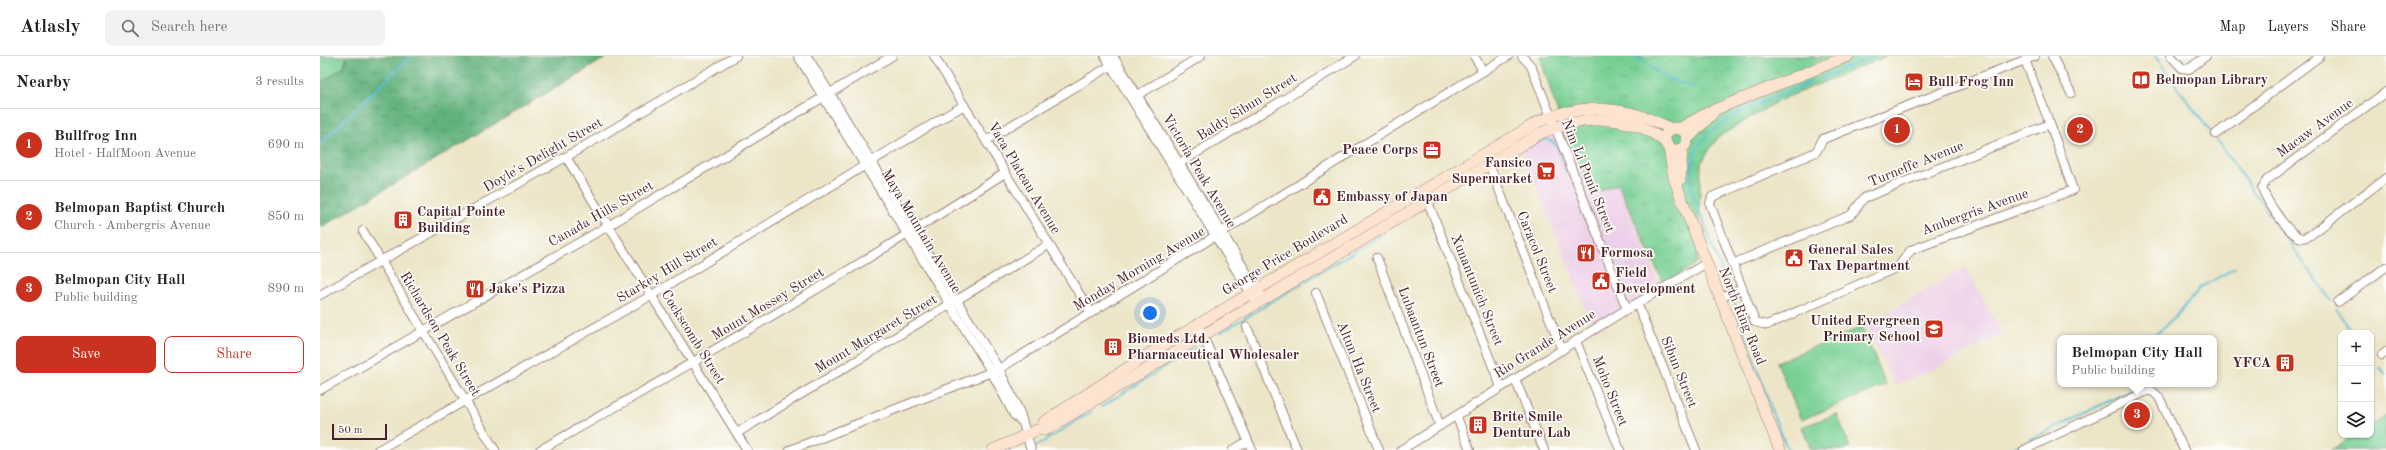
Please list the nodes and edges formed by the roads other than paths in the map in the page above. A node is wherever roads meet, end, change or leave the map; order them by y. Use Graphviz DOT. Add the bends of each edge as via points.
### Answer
graph roads {
  1 [pos="736,56"];
  2 [pos="798,56"];
  3 [pos="807,56"];
  4 [pos="892,56"];
  5 [pos="934,56"];
  6 [pos="1105,56"];
  7 [pos="1201,56"];
  8 [pos="1355,56"];
  9 [pos="1474,56"];
  10 [pos="1508,56"];
  11 [pos="1522,56"];
  12 [pos="1848,56"];
  13 [pos="2035,56"];
  14 [pos="2052,56"];
  15 [pos="2171,56"];
  16 [pos="2206,56"];
  17 [pos="2320,56"];
  18 [pos="1826,60"];
  19 [pos="2025,60"];
  20 [pos="1113,61"];
  21 [pos="1483,71"];
  22 [pos="2386,92"];
  23 [pos="2071,93"];
  24 [pos="827,96"];
  25 [pos="1135,97"];
  26 [pos="964,105"];
  27 [pos="1718,108"];
  28 [pos="1550,116"];
  29 [pos="1612,116"];
  30 [pos="2050,124"];
  31 [pos="1555,127"];
  32 [pos="1675,129"];
  33 [pos="2216,134"];
  34 [pos="987,140"];
  35 [pos="1684,144"];
  36 [pos="1667,145"];
  37 [pos="566,157"];
  38 [pos="1488,164"];
  39 [pos="869,165"];
  40 [pos="1176,166"];
  41 [pos="1005,174"];
  42 [pos="2386,178"];
  43 [pos="1680,192"];
  44 [pos="1428,202"];
  45 [pos="1375,218"];
  46 [pos="608,226"];
  47 [pos="1381,228"];
  48 [pos="363,231"];
  49 [pos="912,233"];
  50 [pos="1219,235"];
  51 [pos="1048,245"];
  52 [pos="1377,258"];
  53 [pos="382,263"];
  54 [pos="1705,264"];
  55 [pos="1732,264"];
  56 [pos="2386,267"];
  57 [pos="1742,289"];
  58 [pos="1254,292"];
  59 [pos="1316,293"];
  60 [pos="320,295"];
  61 [pos="652,295"];
  62 [pos="1719,298"];
  63 [pos="1260,302"];
  64 [pos="2338,302"];
  65 [pos="954,303"];
  66 [pos="1637,303"];
  67 [pos="1627,309"];
  68 [pos="1091,313"];
  69 [pos="1197,326"];
  70 [pos="1247,327"];
  71 [pos="422,332"];
  72 [pos="1203,336"];
  73 [pos="1576,341"];
  74 [pos="1562,350"];
  75 [pos="694,363"];
  76 [pos="996,371"];
  77 [pos="1515,379"];
  78 [pos="1501,387"];
  79 [pos="320,390"];
  80 [pos="465,401"];
  81 [pos="1457,416"];
  82 [pos="1440,426"];
  83 [pos="1037,430"];
  84 [pos="737,433"];
  85 [pos="1025,436"];
  86 [pos="1248,441"];
  87 [pos="378,450"];
  88 [pos="495,450"];
  89 [pos="540,450"];
  90 [pos="747,450"];
  91 [pos="790,450"];
  92 [pos="993,450"];
  93 [pos="1031,450"];
  94 [pos="1233,450"];
  95 [pos="1252,450"];
  96 [pos="1297,450"];
  97 [pos="1379,450"];
  98 [pos="1401,450"];
  99 [pos="1470,450"];
  100 [pos="1544,450"];
  101 [pos="1620,450"];
  102 [pos="1696,450"];
  103 [pos="1780,450"];
  104 [pos="2024,450"];
  105 [pos="2184,450"];
  1 -- 37 [label="street, Doyle's Delight Street"];
  2 -- 24 [label="street, Maya Mountain Avenue"];
  3 -- 24 [label="street, Maya Mountain Avenue"];
  4 -- 24 [label="street, Canada Hills Street"];
  5 -- 26 [label="street, Vaca Plateau Avenue"];
  6 -- 20 [label="street, Victoria Peak Avenue"];
  7 -- 25 [label="street"];
  8 -- 40 [label="street, Baldy Sibun Street"];
  9 -- 21 [label="street"];
  10 -- 21 [label="street"];
  11 -- 28 [label="street, Nim Li Punit Street" via="1531,66"];
  12 -- 18 [label="main road"];
  13 -- 19 [label="street"];
  14 -- 23 [label="street"];
  15 -- 16 [label="street" via="2182,68 2189,68"];
  17 -- 33 [label="street"];
  18 -- 27 [label="main road"];
  19 -- 30 [label="street, Ambergris Avenue"];
  19 -- 55 [label="street" via="1823,139 1816,152 1712,197 1710,204"];
  20 -- 25 [label="street, Victoria Peak Avenue"];
  20 -- 34 [label="street"];
  21 -- 50 [label="street, Monday Morning Avenue"];
  22 -- 42 [label="street, Macaw Avenue" via="2267,180 2262,188 2280,217 2296,236 2302,238 2309,236"];
  24 -- 39 [label="street, Maya Mountain Avenue"];
  24 -- 46 [label="street, Canada Hills Street"];
  25 -- 40 [label="street, Victoria Peak Avenue"];
  26 -- 34 [label="street, Vaca Plateau Avenue"];
  26 -- 39 [label="street, Starkey Hill Street"];
  27 -- 32 [label="main road"];
  27 -- 35 [label="main road"];
  28 -- 29 [label="main road, George Price Boulevard" via="1580,108"];
  28 -- 31 [label="street, Nim Li Punit Street"];
  28 -- 45 [label="main road, George Price Boulevard"];
  29 -- 31 [label="main road, George Price Boulevard" via="1579,120"];
  29 -- 32 [label="main road, George Price Boulevard" via="1645,118"];
  29 -- 36 [label="main road, George Price Boulevard"];
  30 -- 55 [label="street, Turneffe Avenue" via="1864,198 1851,215"];
  30 -- 57 [label="street, Ambergris Avenue" via="2073,190 1911,250 1898,267 1768,325 1755,322"];
  31 -- 38 [label="main road, George Price Boulevard"];
  31 -- 67 [label="street, Nim Li Punit Street"];
  32 -- 35 [label="main road" via="1684,133"];
  32 -- 36 [label="main road" via="1666,134"];
  34 -- 41 [label="street, Vaca Plateau Avenue"];
  35 -- 36 [label="main road" via="1675,151"];
  35 -- 43 [label="main road, North Ring Road"];
  36 -- 43 [label="main road, North Ring Road" via="1674,178"];
  37 -- 46 [label="street, Cockscomb Street"];
  37 -- 53 [label="street, Doyle's Delight Street"];
  38 -- 47 [label="main road, George Price Boulevard"];
  38 -- 74 [label="street, Caracol Street"];
  39 -- 49 [label="street, Maya Mountain Avenue"];
  39 -- 61 [label="street, Starkey Hill Street"];
  40 -- 50 [label="street, Victoria Peak Avenue"];
  41 -- 49 [label="street, Mount Mossey Street"];
  41 -- 51 [label="street, Vaca Plateau Avenue"];
  43 -- 54 [label="main road, North Ring Road"];
  44 -- 78 [label="street, Xunantunich Street"];
  45 -- 47 [label="main road"];
  45 -- 58 [label="main road, George Price Boulevard"];
  46 -- 61 [label="street, Cockscomb Street"];
  46 -- 71 [label="street, Canada Hills Street"];
  47 -- 63 [label="main road, George Price Boulevard"];
  48 -- 53 [label="street, Richardson Peak Street"];
  49 -- 65 [label="street, Maya Mountain Avenue"];
  49 -- 75 [label="street, Mount Mossey Street"];
  50 -- 58 [label="street, Victoria Peak Avenue"];
  50 -- 68 [label="street, Monday Morning Avenue"];
  51 -- 65 [label="street, Mount Margaret Street"];
  51 -- 68 [label="street, Vaca Plateau Avenue"];
  52 -- 82 [label="street, Lubaantun Street"];
  53 -- 60 [label="street, Doyle's Delight Street"];
  53 -- 71 [label="street, Richardson Peak Street"];
  54 -- 62 [label="main road, North Ring Road"];
  54 -- 66 [label="street, Rio Grande Avenue"];
  55 -- 57 [label="street"];
  56 -- 64 [label="street"];
  57 -- 62 [label="street"];
  58 -- 63 [label="street, Victoria Peak Avenue"];
  58 -- 69 [label="main road, George Price Boulevard"];
  59 -- 97 [label="street, Altun Ha Street"];
  61 -- 75 [label="street, Cockscomb Street"];
  61 -- 80 [label="street, Starkey Hill Street"];
  62 -- 103 [label="main road, North Ring Road"];
  63 -- 72 [label="main road, George Price Boulevard"];
  65 -- 76 [label="street, Maya Mountain Avenue"];
  65 -- 84 [label="street, Mount Margaret Street"];
  66 -- 67 [label="street, Rio Grande Avenue"];
  66 -- 102 [label="street, Sibun Street"];
  67 -- 73 [label="street, Rio Grande Avenue"];
  68 -- 76 [label="street, Monday Morning Avenue"];
  69 -- 72 [label="street"];
  69 -- 83 [label="main road, George Price Boulevard" via="1042,423"];
  70 -- 96 [label="street"];
  71 -- 79 [label="street, Canada Hills Street"];
  71 -- 80 [label="street, Richardson Peak Street"];
  72 -- 83 [label="main road, George Price Boulevard" via="1045,430"];
  72 -- 86 [label="street"];
  73 -- 74 [label="street, Rio Grande Avenue"];
  73 -- 101 [label="street, Moho Street"];
  74 -- 77 [label="street, Rio Grande Avenue"];
  75 -- 84 [label="street, Cockscomb Street"];
  75 -- 89 [label="street, Mount Mossey Street"];
  76 -- 85 [label="street, Maya Mountain Avenue" via="1020,413"];
  76 -- 91 [label="street, Monday Morning Avenue"];
  77 -- 78 [label="street, Rio Grande Avenue"];
  77 -- 100 [label="street"];
  78 -- 81 [label="street, Rio Grande Avenue"];
  80 -- 87 [label="street, Starkey Hill Street"];
  80 -- 88 [label="street, Richardson Peak Street"];
  81 -- 82 [label="street, Rio Grande Avenue"];
  81 -- 99 [label="street"];
  82 -- 98 [label="street, Rio Grande Avenue"];
  83 -- 85 [label="main road, George Price Boulevard"];
  84 -- 90 [label="street, Cockscomb Street"];
  85 -- 92 [label="main road, George Price Boulevard"];
  85 -- 93 [label="street, Maya Mountain Avenue"];
  86 -- 94 [label="street"];
  86 -- 95 [label="street"];
  104 -- 105 [label="street" via="2141,392 2152,391 2159,397"];
}
